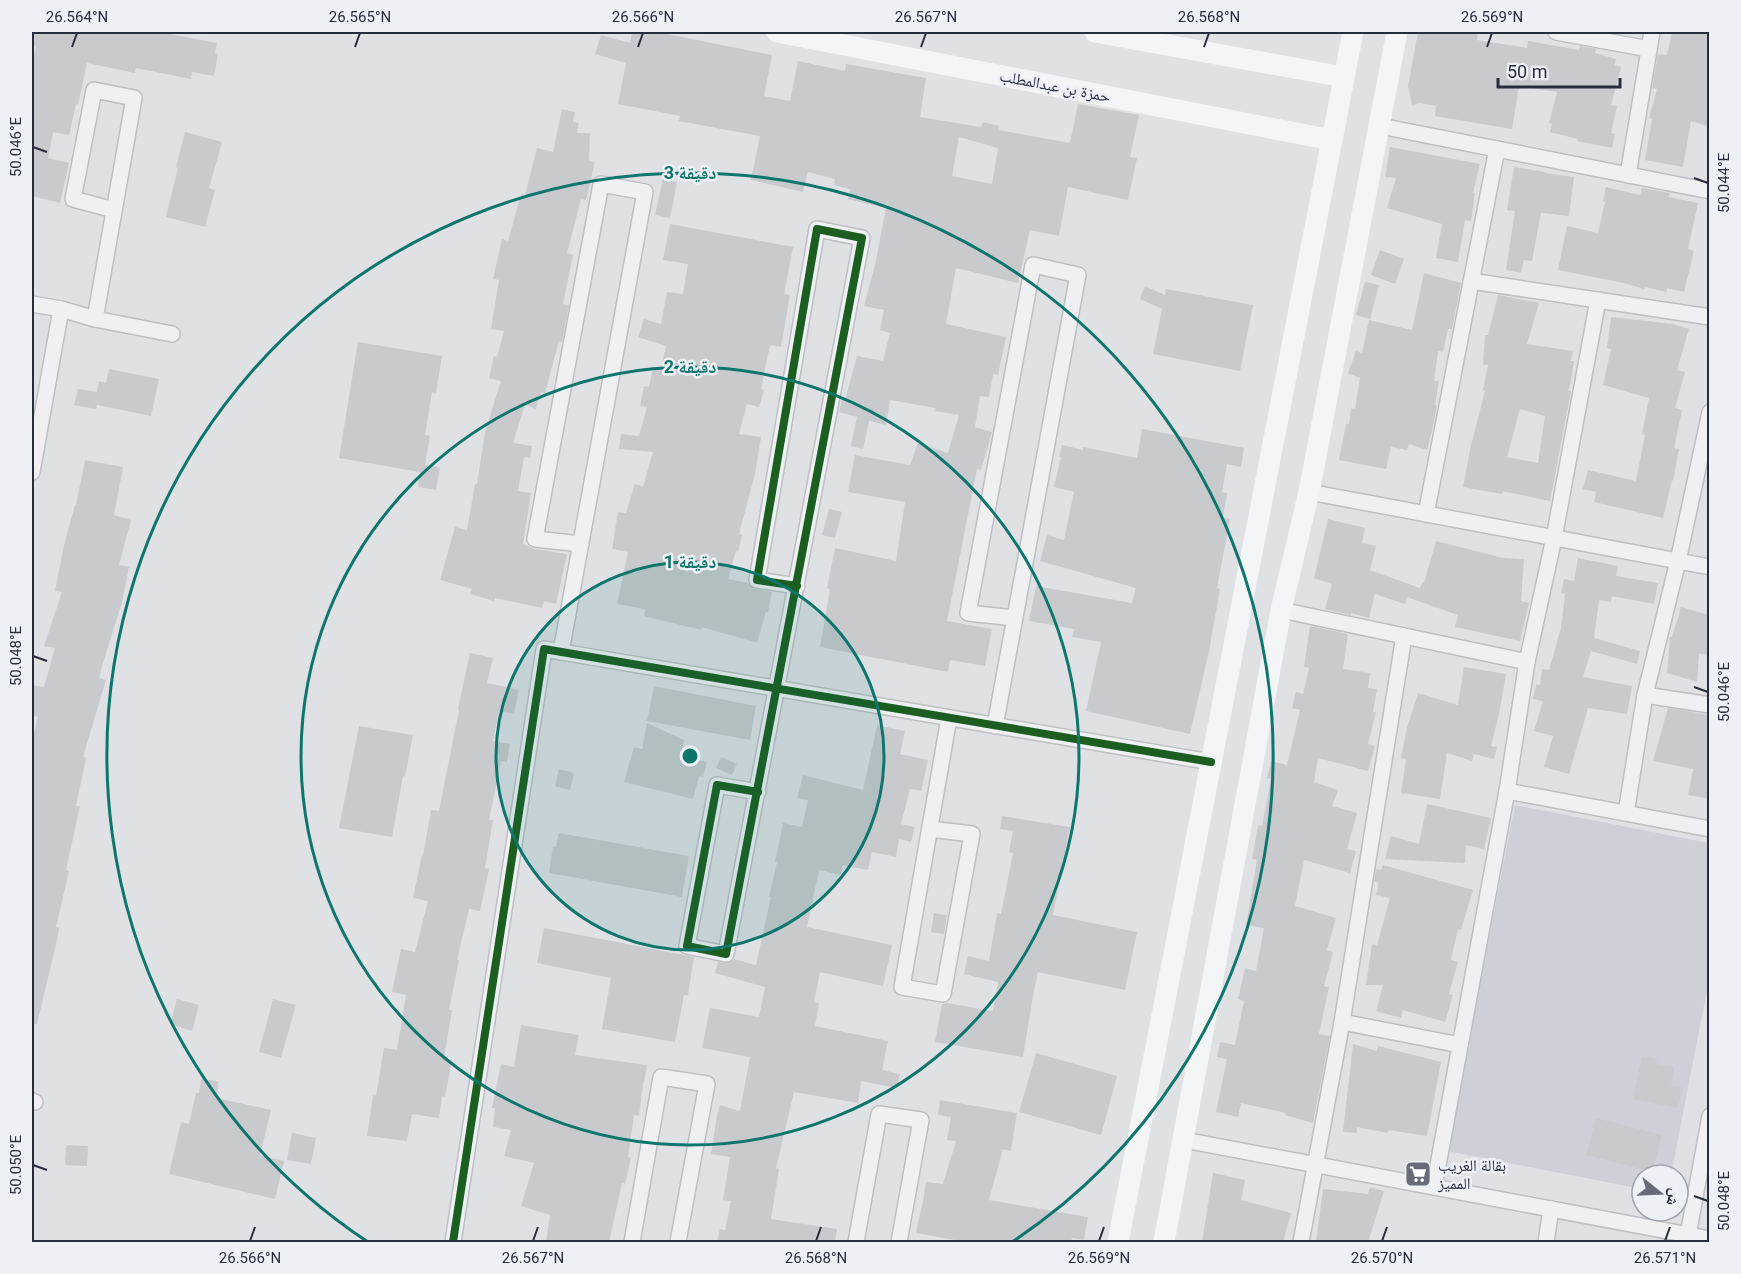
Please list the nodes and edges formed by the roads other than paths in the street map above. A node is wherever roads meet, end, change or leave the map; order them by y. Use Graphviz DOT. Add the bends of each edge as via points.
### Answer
graph roads {
  1 [pos="777,32"];
  2 [pos="1095,32"];
  3 [pos="1353,32"];
  4 [pos="1397,32"];
  5 [pos="1556,32"];
  6 [pos="1652,32"];
  7 [pos="1649,49"];
  8 [pos="1344,77"];
  9 [pos="1380,126"];
  10 [pos="1332,140"];
  11 [pos="1497,148"];
  12 [pos="1628,175"];
  13 [pos="1710,191"];
  14 [pos="114,210"];
  15 [pos="1471,281"];
  16 [pos="1598,300"];
  17 [pos="32,304"];
  18 [pos="61,309"];
  19 [pos="1710,317"];
  20 [pos="95,319"];
  21 [pos="172,334"];
  22 [pos="1710,412"];
  23 [pos="32,472"];
  24 [pos="1309,492"];
  25 [pos="1426,514"];
  26 [pos="1554,538"];
  27 [pos="580,544"];
  28 [pos="1678,561"];
  29 [pos="1710,567"];
  30 [pos="797,586"];
  31 [pos="1281,610"];
  32 [pos="1015,618"];
  33 [pos="1404,636"];
  34 [pos="561,652"];
  35 [pos="1527,662"];
  36 [pos="778,688"];
  37 [pos="1645,695"];
  38 [pos="1710,705"];
  39 [pos="949,718"];
  40 [pos="995,726"];
  41 [pos="1211,762"];
  42 [pos="1507,791"];
  43 [pos="758,792"];
  44 [pos="1626,813"];
  45 [pos="930,829"];
  46 [pos="1710,829"];
  47 [pos="1342,1022"];
  48 [pos="1460,1045"];
  49 [pos="1710,1116"];
  50 [pos="1184,1140"];
  51 [pos="1316,1164"];
  52 [pos="1434,1187"];
  53 [pos="1551,1209"];
  54 [pos="1688,1235"];
  55 [pos="1710,1239"];
  56 [pos="453,1242"];
  57 [pos="632,1242"];
  58 [pos="678,1242"];
  59 [pos="856,1242"];
  60 [pos="899,1242"];
  61 [pos="1118,1242"];
  62 [pos="1164,1242"];
  63 [pos="1301,1242"];
  64 [pos="1546,1242"];
  1 -- 10 [label="street, حمزة بن عبدالمطلب"];
  2 -- 8 [label="street"];
  3 -- 8 [label="street"];
  4 -- 9 [label="street"];
  5 -- 7 [label="street"];
  6 -- 7 [label="street"];
  7 -- 12 [label="street"];
  8 -- 10 [label="street"];
  9 -- 11 [label="street"];
  9 -- 24 [label="street"];
  10 -- 41 [label="street"];
  11 -- 12 [label="street"];
  11 -- 15 [label="street"];
  12 -- 13 [label="street"];
  14 -- 14 [label="street" via="134,98 94,90 73,199"];
  14 -- 20 [label="street"];
  15 -- 16 [label="street"];
  15 -- 25 [label="street"];
  16 -- 19 [label="street"];
  16 -- 26 [label="street"];
  17 -- 18 [label="street"];
  18 -- 20 [label="street"];
  18 -- 23 [label="street"];
  20 -- 21 [label="street"];
  22 -- 28 [label="street"];
  24 -- 25 [label="street"];
  24 -- 31 [label="street"];
  25 -- 26 [label="street"];
  26 -- 28 [label="street"];
  26 -- 35 [label="street"];
  27 -- 27 [label="street" via="645,192 602,184 535,539"];
  27 -- 34 [label="street"];
  28 -- 29 [label="street"];
  28 -- 37 [label="street"];
  30 -- 30 [label="street" via="862,238 817,229 756,580"];
  30 -- 36 [label="street"];
  31 -- 33 [label="street"];
  31 -- 50 [label="street"];
  32 -- 32 [label="street" via="1078,275 1033,265 968,613"];
  32 -- 40 [label="street"];
  33 -- 35 [label="street"];
  33 -- 47 [label="street"];
  34 -- 36 [label="street"];
  34 -- 56 [label="street" via="544,649"];
  35 -- 42 [label="street"];
  36 -- 39 [label="street"];
  36 -- 43 [label="street"];
  37 -- 38 [label="street"];
  37 -- 44 [label="street"];
  39 -- 40 [label="street"];
  39 -- 45 [label="street"];
  40 -- 41 [label="street"];
  41 -- 61 [label="street"];
  42 -- 44 [label="street"];
  42 -- 48 [label="street"];
  43 -- 43 [label="street" via="717,785 687,946 726,954"];
  44 -- 46 [label="street"];
  45 -- 45 [label="street" via="902,987 943,994 972,834"];
  47 -- 48 [label="street"];
  47 -- 51 [label="street"];
  48 -- 52 [label="street"];
  49 -- 54 [label="street"];
  50 -- 51 [label="street"];
  50 -- 62 [label="street"];
  51 -- 52 [label="street"];
  51 -- 63 [label="street"];
  52 -- 53 [label="street"];
  53 -- 54 [label="street"];
  53 -- 64 [label="street"];
  54 -- 55 [label="street"];
  57 -- 58 [label="street" via="662,1077 707,1084"];
  59 -- 60 [label="street" via="879,1114 921,1120"];
}
